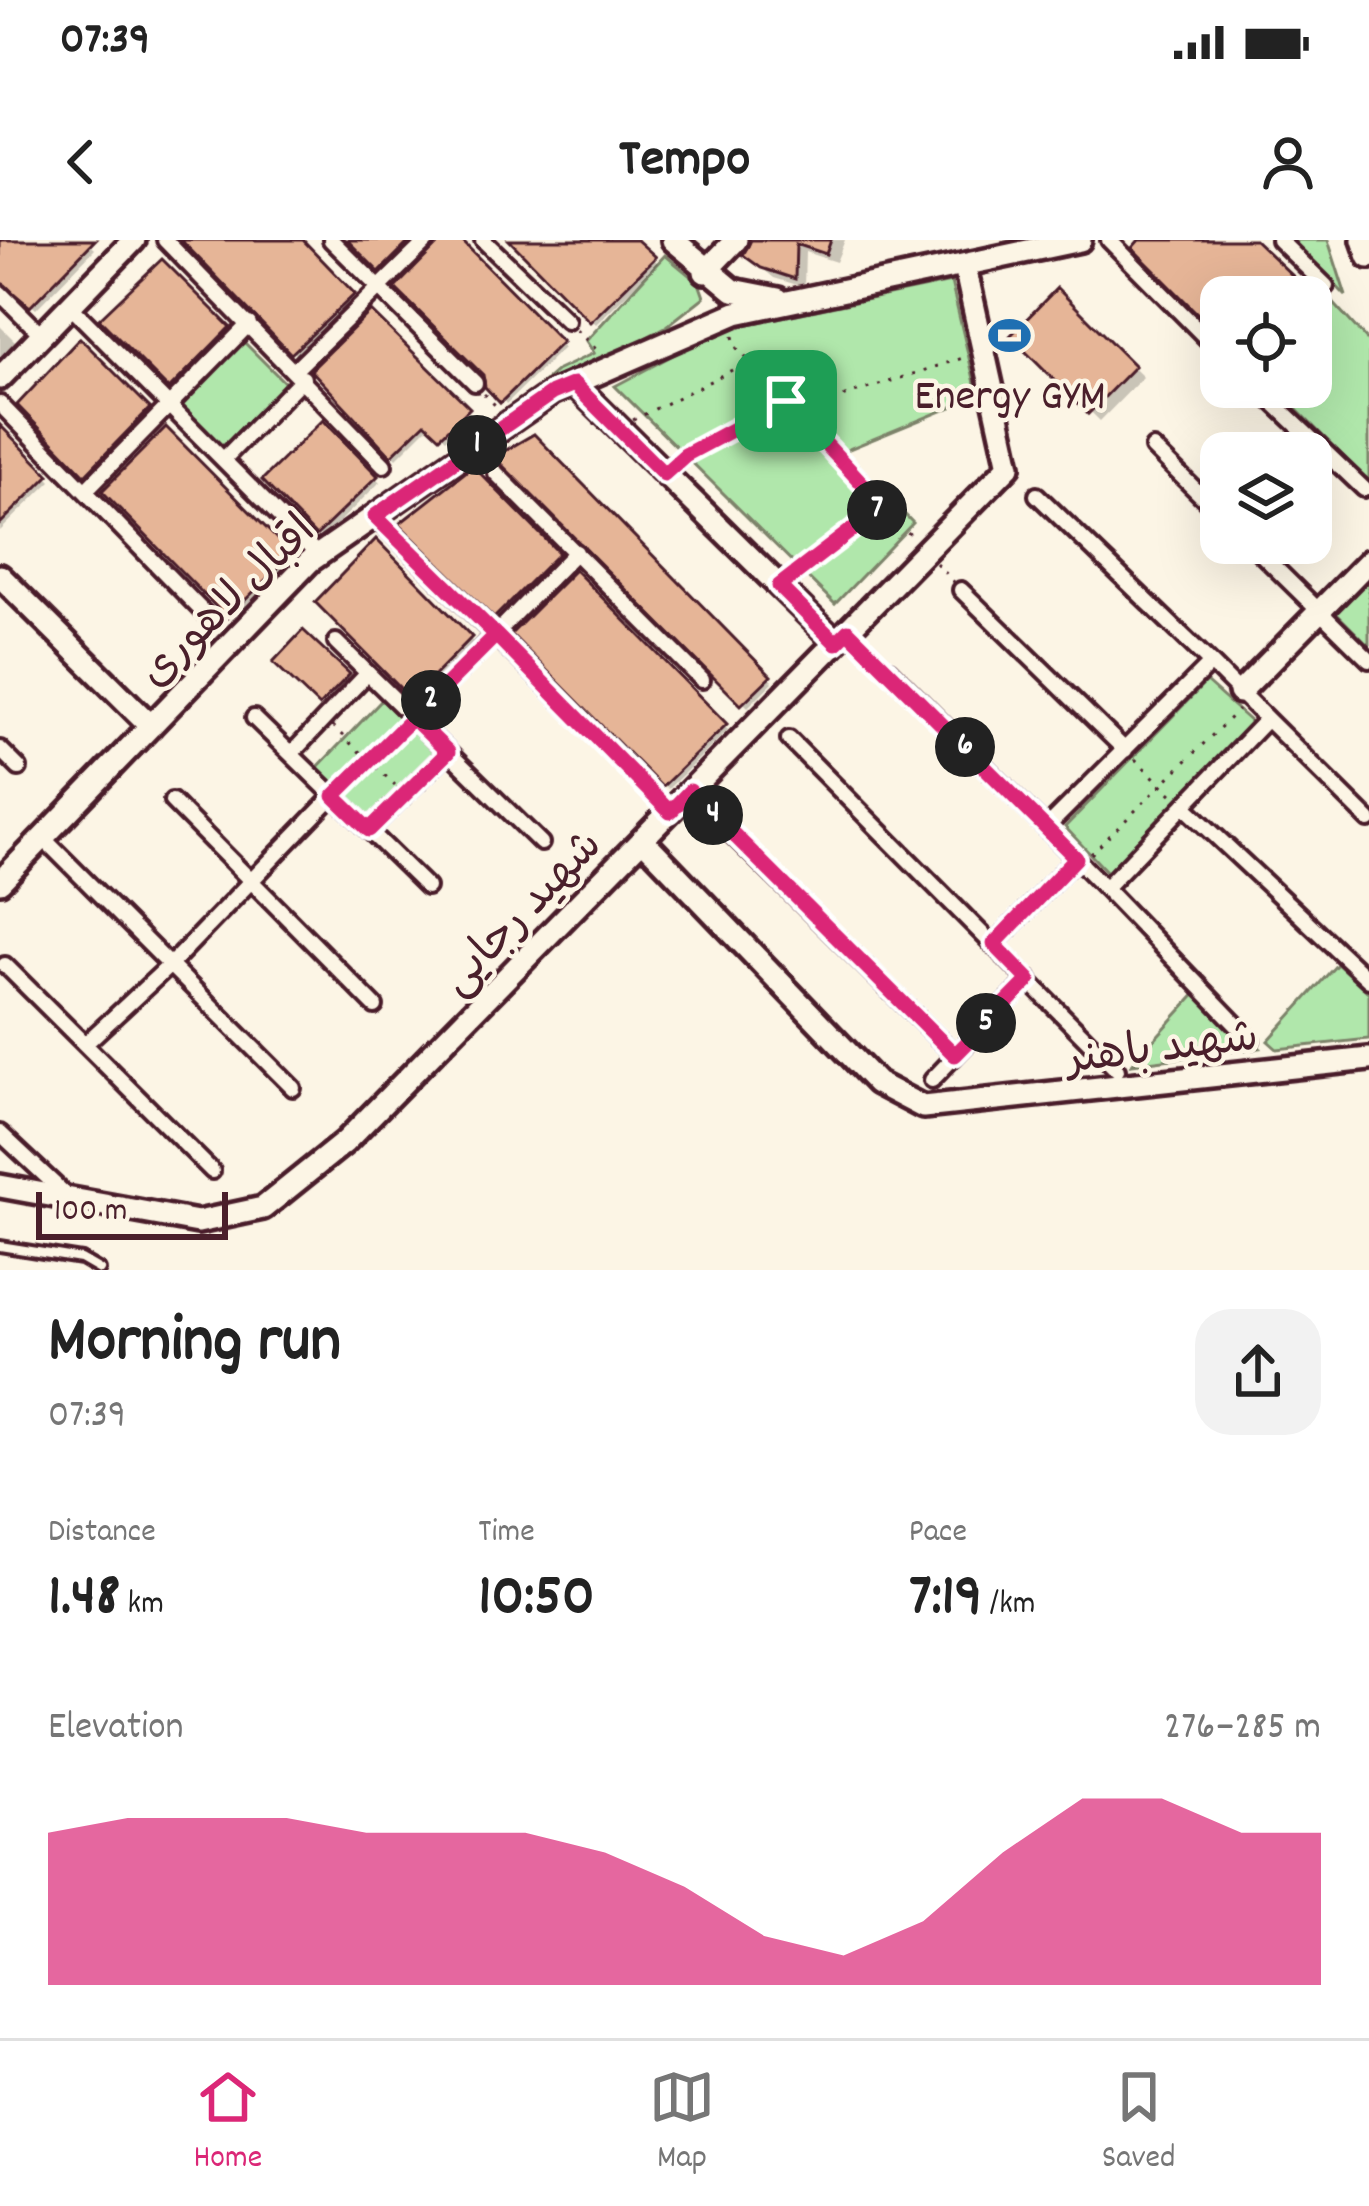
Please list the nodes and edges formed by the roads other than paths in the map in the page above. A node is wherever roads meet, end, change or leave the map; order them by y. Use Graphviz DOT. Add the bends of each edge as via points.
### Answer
graph roads {
  1 [pos="166,240"];
  2 [pos="331,240"];
  3 [pos="428,240"];
  4 [pos="484,240"];
  5 [pos="673,240"];
  6 [pos="736,240"];
  7 [pos="1080,240"];
  8 [pos="1109,240"];
  9 [pos="1279,240"];
  10 [pos="1363,240"];
  11 [pos="130,241"];
  12 [pos="1369,257"];
  13 [pos="965,267"];
  14 [pos="705,272"];
  15 [pos="1316,276"];
  16 [pos="378,287"];
  17 [pos="0,293"];
  18 [pos="799,301"];
  19 [pos="70,306"];
  20 [pos="567,321"];
  21 [pos="249,324"];
  22 [pos="698,330"];
  23 [pos="1200,331"];
  24 [pos="42,334"];
  25 [pos="299,374"];
  26 [pos="0,378"];
  27 [pos="475,383"];
  28 [pos="574,384"];
  29 [pos="0,404"];
  30 [pos="171,406"];
  31 [pos="1279,408"];
  32 [pos="1153,448"];
  33 [pos="224,459"];
  34 [pos="385,465"];
  35 [pos="496,472"];
  36 [pos="86,490"];
  37 [pos="1364,490"];
  38 [pos="1200,494"];
  39 [pos="1036,495"];
  40 [pos="375,516"];
  41 [pos="576,552"];
  42 [pos="319,556"];
  43 [pos="1369,561"];
  44 [pos="1271,564"];
  45 [pos="0,576"];
  46 [pos="961,590"];
  47 [pos="1319,611"];
  48 [pos="205,614"];
  49 [pos="496,635"];
  50 [pos="842,637"];
  51 [pos="336,642"];
  52 [pos="1369,660"];
  53 [pos="1211,663"];
  54 [pos="889,670"];
  55 [pos="368,673"];
  56 [pos="702,680"];
  57 [pos="1244,696"];
  58 [pos="254,718"];
  59 [pos="413,718"];
  60 [pos="1267,719"];
  61 [pos="151,726"];
  62 [pos="789,739"];
  63 [pos="0,749"];
  64 [pos="1125,750"];
  65 [pos="448,752"];
  66 [pos="291,754"];
  67 [pos="20,768"];
  68 [pos="640,779"];
  69 [pos="334,796"];
  70 [pos="172,801"];
  71 [pos="1184,806"];
  72 [pos="1369,820"];
  73 [pos="721,824"];
  74 [pos="1046,828"];
  75 [pos="369,830"];
  76 [pos="43,838"];
  77 [pos="643,839"];
  78 [pos="541,843"];
  79 [pos="1079,861"];
  80 [pos="251,880"];
  81 [pos="0,882"];
  82 [pos="428,887"];
  83 [pos="1106,888"];
  84 [pos="994,944"];
  85 [pos="5,965"];
  86 [pos="170,965"];
  87 [pos="1029,980"];
  88 [pos="1369,980"];
  89 [pos="375,1006"];
  90 [pos="1251,1040"];
  91 [pos="85,1044"];
  92 [pos="955,1055"];
  93 [pos="1369,1059"];
  94 [pos="1117,1070"];
  95 [pos="932,1080"];
  96 [pos="293,1088"];
  97 [pos="0,1132"];
  98 [pos="212,1171"];
  99 [pos="0,1186"];
  100 [pos="70,1199"];
  101 [pos="0,1246"];
  102 [pos="100,1270"];
  1 -- 21 [label="street"];
  2 -- 16 [label="street"];
  3 -- 16 [label="street"];
  4 -- 20 [label="street"];
  5 -- 14 [label="street"];
  6 -- 14 [label="street"];
  7 -- 13 [label="street, اقبال لاهوری"];
  8 -- 23 [label="street"];
  9 -- 15 [label="street"];
  10 -- 12 [label="street"];
  11 -- 19 [label="street"];
  13 -- 18 [label="street, اقبال لاهوری"];
  13 -- 50 [label="street, شهید رجایی" via="1010,466"];
  14 -- 18 [label="street" via="733,290"];
  14 -- 22 [label="street" via="713,307"];
  16 -- 25 [label="street"];
  16 -- 27 [label="street"];
  17 -- 24 [label="street"];
  18 -- 22 [label="street, اقبال لاهوری"];
  19 -- 24 [label="street"];
  19 -- 30 [label="street"];
  21 -- 25 [label="street"];
  21 -- 30 [label="street"];
  22 -- 28 [label="street, اقبال لاهوری"];
  24 -- 26 [label="street"];
  25 -- 33 [label="street"];
  25 -- 34 [label="street"];
  28 -- 40 [label="street, اقبال لاهوری"];
  28 -- 50 [label="street" via="779,586"];
  29 -- 36 [label="street"];
  30 -- 33 [label="street"];
  30 -- 36 [label="street"];
  31 -- 37 [label="street"];
  32 -- 38 [label="street"];
  33 -- 42 [label="street"];
  35 -- 41 [label="street"];
  36 -- 48 [label="street"];
  39 -- 53 [label="street"];
  40 -- 42 [label="street, اقبال لاهوری"];
  40 -- 49 [label="street"];
  41 -- 49 [label="street"];
  41 -- 56 [label="street"];
  42 -- 61 [label="street, اقبال لاهوری"];
  43 -- 47 [label="street"];
  44 -- 47 [label="street"];
  45 -- 61 [label="street"];
  46 -- 64 [label="street"];
  47 -- 52 [label="street"];
  47 -- 57 [label="street"];
  49 -- 59 [label="street"];
  49 -- 68 [label="street"];
  50 -- 77 [label="street, شهید رجایی"];
  51 -- 55 [label="street"];
  53 -- 57 [label="street"];
  53 -- 64 [label="street"];
  54 -- 74 [label="street"];
  55 -- 59 [label="street"];
  55 -- 66 [label="street"];
  57 -- 60 [label="street"];
  58 -- 66 [label="street"];
  59 -- 65 [label="street"];
  60 -- 71 [label="street"];
  60 -- 72 [label="street"];
  61 -- 76 [label="street, اقبال لاهوری"];
  62 -- 84 [label="street"];
  63 -- 67 [label="street"];
  64 -- 74 [label="street"];
  65 -- 75 [label="street"];
  65 -- 78 [label="street"];
  66 -- 69 [label="street"];
  69 -- 75 [label="street"];
  69 -- 80 [label="street"];
  70 -- 80 [label="street"];
  71 -- 83 [label="street"];
  71 -- 88 [label="street"];
  73 -- 92 [label="street"];
  74 -- 79 [label="street"];
  75 -- 82 [label="street"];
  76 -- 81 [label="street, اقبال لاهوری"];
  76 -- 86 [label="street"];
  77 -- 93 [label="street, شهید باهنر" via="878,1083 923,1107"];
  77 -- 100 [label="street, شهید رجایی" via="346,1142 262,1208 198,1222"];
  79 -- 83 [label="street"];
  79 -- 84 [label="street"];
  80 -- 86 [label="street"];
  80 -- 89 [label="street"];
  83 -- 90 [label="street"];
  84 -- 87 [label="street"];
  85 -- 91 [label="street"];
  86 -- 91 [label="street"];
  86 -- 96 [label="street"];
  87 -- 92 [label="street"];
  87 -- 94 [label="street"];
  91 -- 98 [label="street"];
  92 -- 95 [label="street"];
  97 -- 100 [label="street"];
  99 -- 100 [label="street, شهید رجایی"];
  101 -- 102 [label="lane" via="81,1259"];
}
